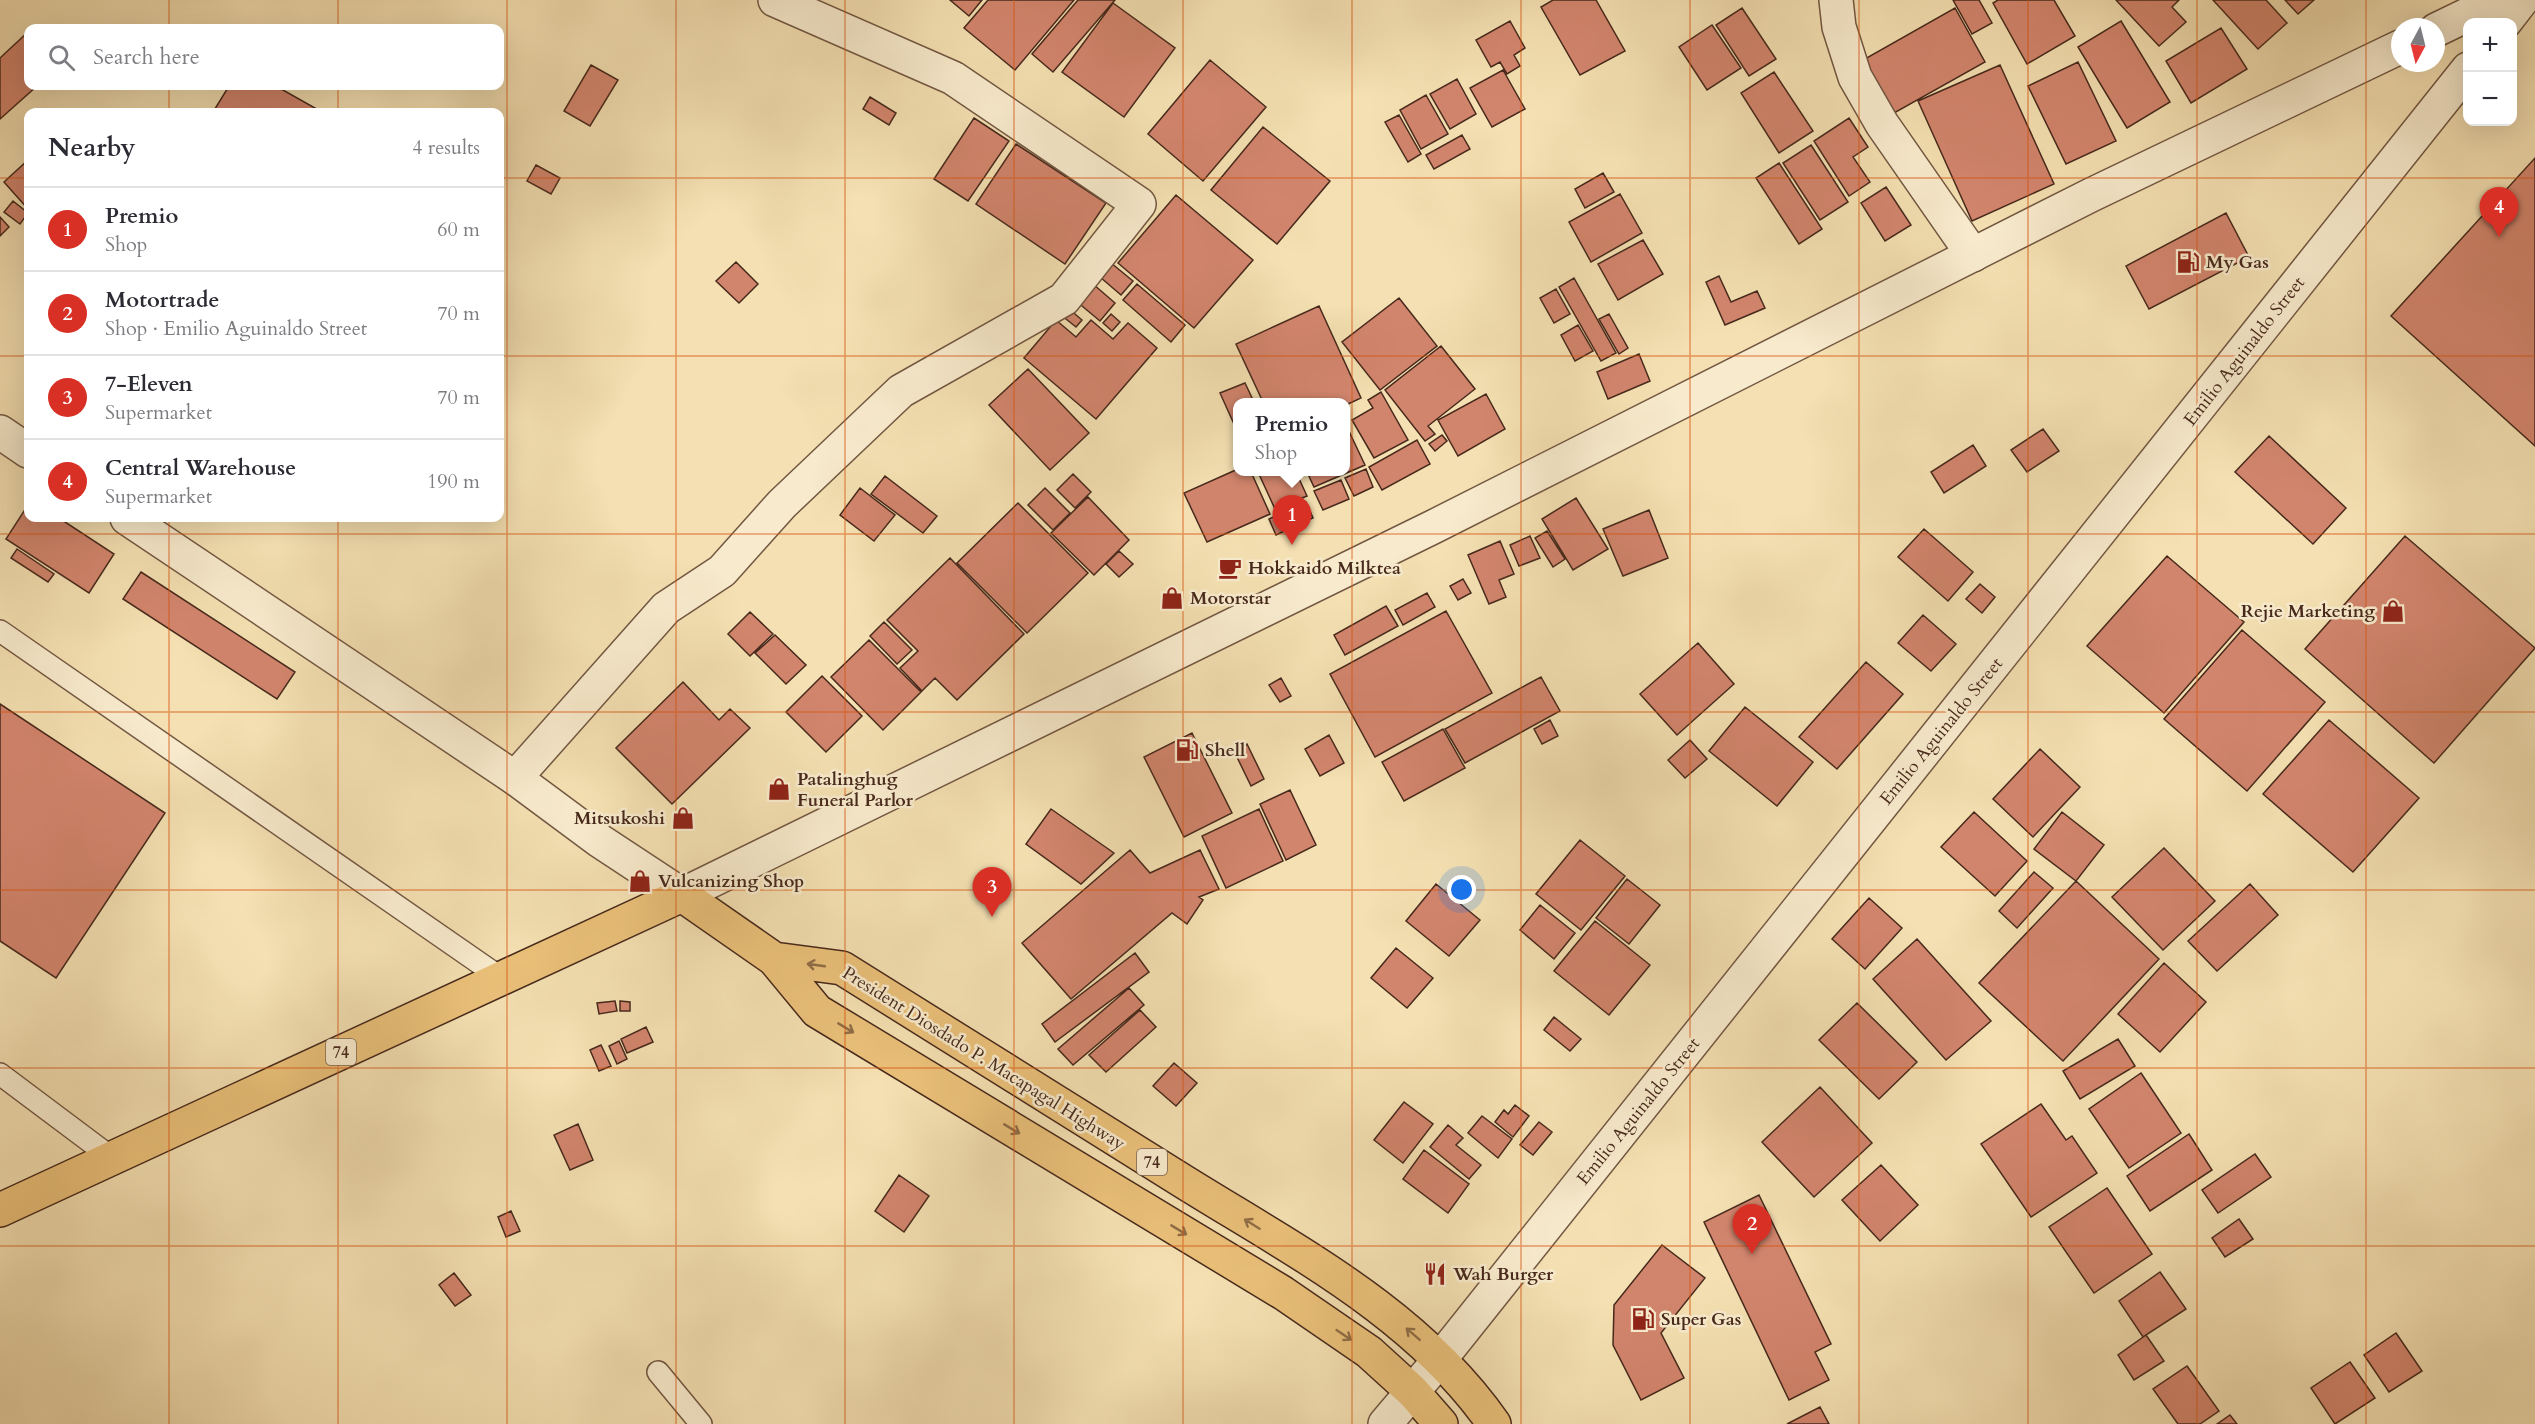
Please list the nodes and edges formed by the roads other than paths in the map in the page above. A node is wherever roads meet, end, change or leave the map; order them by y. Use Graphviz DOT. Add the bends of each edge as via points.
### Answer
graph roads {
  1 [pos="776,0"];
  2 [pos="1836,0"];
  3 [pos="2498,0"];
  4 [pos="2522,0"];
  5 [pos="2508,18"];
  6 [pos="2445,26"];
  7 [pos="2391,51"];
  8 [pos="2466,72"];
  9 [pos="1973,255"];
  10 [pos="133,522"];
  11 [pos="0,631"];
  12 [pos="515,778"];
  13 [pos="682,895"];
  14 [pos="774,959"];
  15 [pos="501,978"];
  16 [pos="0,1074"];
  17 [pos="112,1158"];
  18 [pos="0,1210"];
  19 [pos="1441,1358"];
  20 [pos="658,1372"];
  21 [pos="1413,1392"];
  22 [pos="701,1424"];
  23 [pos="1385,1424"];
  24 [pos="1441,1424"];
  25 [pos="1494,1424"];
  1 -- 12 [label="street" via="953,78 1139,204 1064,299 901,391 782,504 722,571 666,608"];
  2 -- 9 [label="street" via="1839,27 1855,77 1882,124"];
  3 -- 6 [label="street"];
  4 -- 5 [label="street"];
  7 -- 9 [label="street"];
  8 -- 19 [label="street, Emilio Aguinaldo Street"];
  9 -- 13 [label="street" via="1422,532"];
  10 -- 12 [label="street"];
  11 -- 15 [label="lane"];
  12 -- 13 [label="street"];
  13 -- 14 [label="highway, President Diosdado P. Macapagal Highway / 74"];
  13 -- 15 [label="highway, 74"];
  19 -- 14 [label="highway, President Diosdado P. Macapagal Highway / 74, one-way" via="1395,1318 1306,1258 842,968"];
  14 -- 21 [label="highway, President Diosdado P. Macapagal Highway / 74, one-way" via="818,1011 1283,1293 1369,1352"];
  15 -- 17 [label="highway, 74"];
  16 -- 17 [label="lane"];
  17 -- 18 [label="highway, 74"];
  19 -- 21 [label="street, Emilio Aguinaldo Street"];
  19 -- 25 [label="highway, President Diosdado P. Macapagal Highway / 74"];
  20 -- 22 [label="lane"];
  21 -- 23 [label="street, Emilio Aguinaldo Street"];
  21 -- 24 [label="highway, President Diosdado P. Macapagal Highway / 74"];
}
